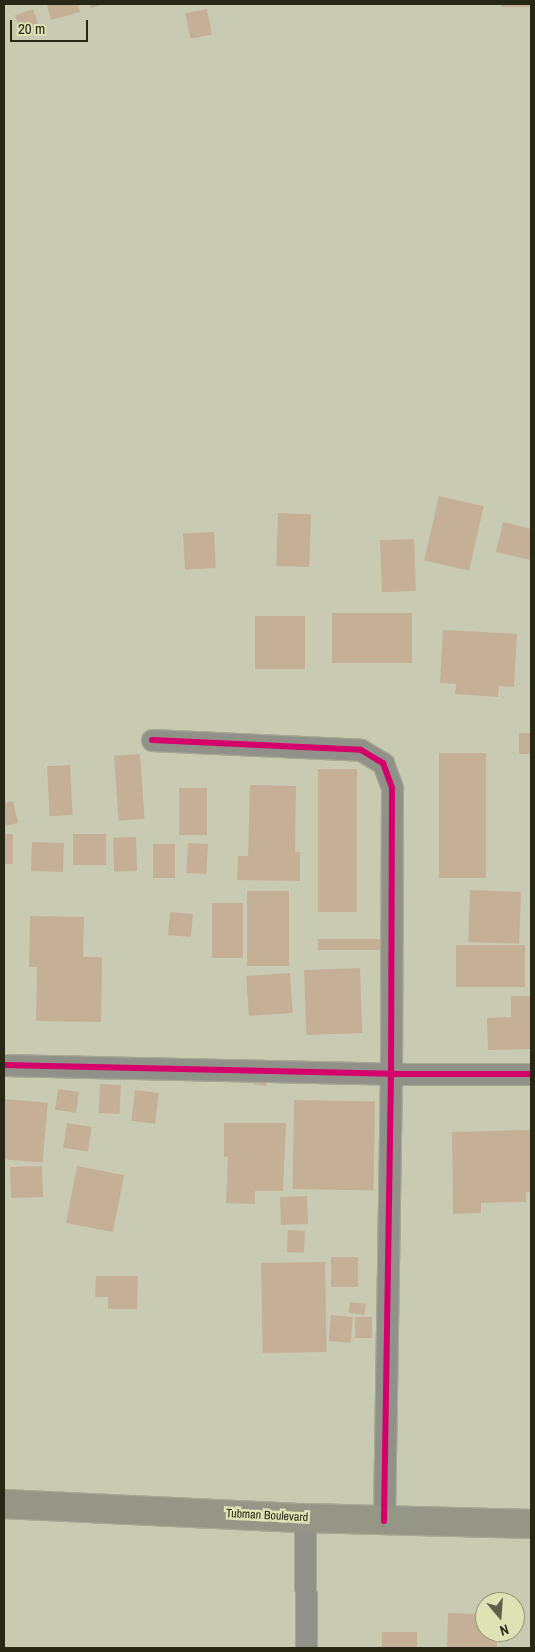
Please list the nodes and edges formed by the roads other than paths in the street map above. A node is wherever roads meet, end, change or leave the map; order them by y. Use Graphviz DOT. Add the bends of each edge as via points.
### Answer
graph roads {
  1 [pos="152,740"];
  2 [pos="4,1065"];
  3 [pos="391,1074"];
  4 [pos="531,1074"];
  5 [pos="4,1504"];
  6 [pos="305,1518"];
  7 [pos="384,1521"];
  8 [pos="531,1524"];
  9 [pos="306,1648"];
  1 -- 3 [label="street" via="361,750 383,763 392,788"];
  2 -- 3 [label="street"];
  3 -- 4 [label="street"];
  3 -- 7 [label="street"];
  5 -- 6 [label="highway, Tubman Boulevard"];
  6 -- 7 [label="highway, Tubman Boulevard"];
  6 -- 9 [label="street"];
  7 -- 8 [label="highway, Tubman Boulevard"];
}
